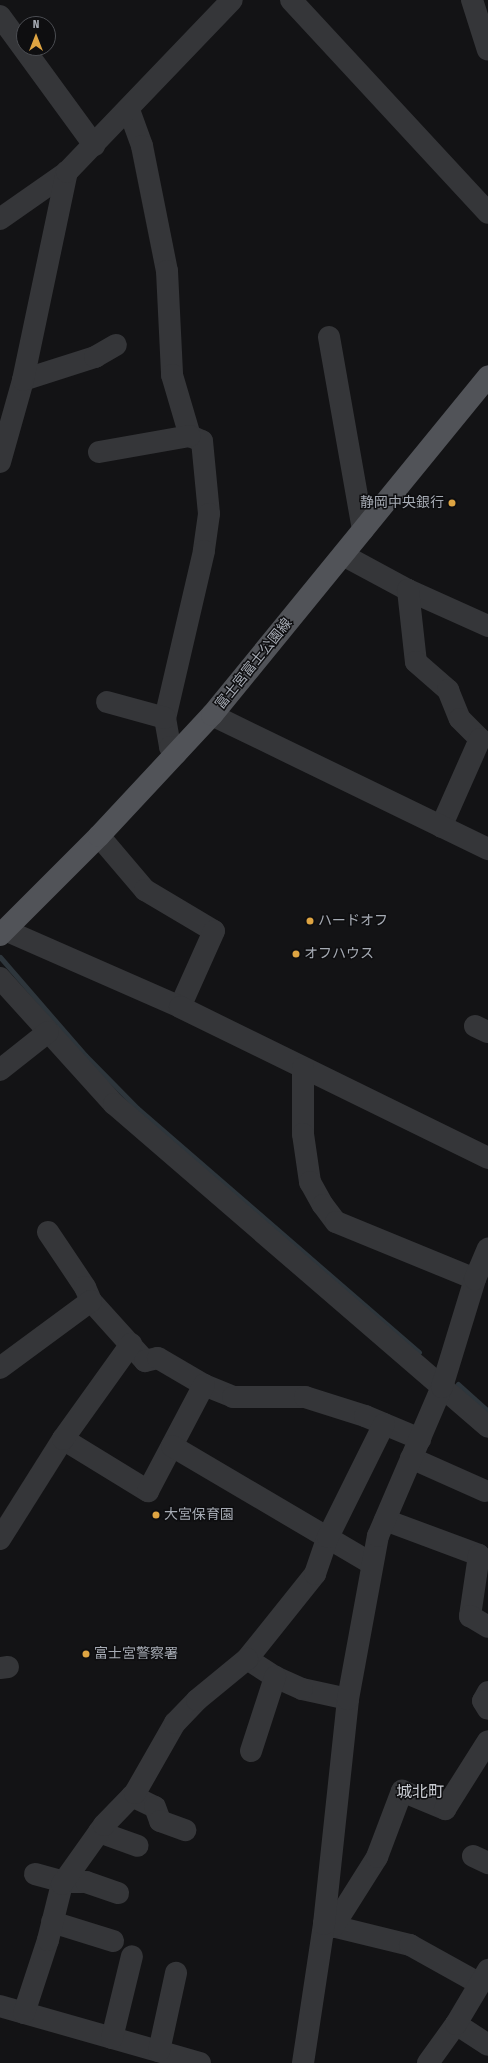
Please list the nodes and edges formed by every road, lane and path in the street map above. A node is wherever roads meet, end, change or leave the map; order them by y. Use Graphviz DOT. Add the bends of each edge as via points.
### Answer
graph roads {
  1 [pos="232,0"];
  2 [pos="291,0"];
  3 [pos="472,0"];
  4 [pos="0,16"];
  5 [pos="488,50"];
  6 [pos="129,110"];
  7 [pos="94,145"];
  8 [pos="67,172"];
  9 [pos="488,212"];
  10 [pos="0,219"];
  11 [pos="329,337"];
  12 [pos="116,345"];
  13 [pos="488,376"];
  14 [pos="23,380"];
  15 [pos="190,436"];
  16 [pos="99,452"];
  17 [pos="0,462"];
  18 [pos="363,530"];
  19 [pos="343,555"];
  20 [pos="408,590"];
  21 [pos="488,626"];
  22 [pos="106,702"];
  23 [pos="212,715"];
  24 [pos="165,718"];
  25 [pos="176,754"];
  26 [pos="441,827"];
  27 [pos="99,836"];
  28 [pos="488,849"];
  29 [pos="2,932"];
  30 [pos="0,978"];
  31 [pos="180,1007"];
  32 [pos="48,1032"];
  33 [pos="303,1068"];
  34 [pos="0,1070"];
  35 [pos="488,1158"];
  36 [pos="48,1232"];
  37 [pos="488,1249"];
  38 [pos="474,1278"];
  39 [pos="91,1301"];
  40 [pos="130,1344"];
  41 [pos="0,1368"];
  42 [pos="204,1385"];
  43 [pos="442,1387"];
  44 [pos="384,1424"];
  45 [pos="488,1427"];
  46 [pos="420,1438"];
  47 [pos="62,1439"];
  48 [pos="172,1446"];
  49 [pos="411,1458"];
  50 [pos="485,1491"];
  51 [pos="385,1520"];
  52 [pos="328,1537"];
  53 [pos="0,1539"];
  54 [pos="372,1564"];
  55 [pos="488,1627"];
  56 [pos="247,1659"];
  57 [pos="275,1677"];
  58 [pos="488,1692"];
  59 [pos="348,1699"];
  60 [pos="488,1709"];
  61 [pos="488,1741"];
  62 [pos="251,1751"];
  63 [pos="132,1796"];
  64 [pos="185,1830"];
  65 [pos="99,1832"];
  66 [pos="138,1846"];
  67 [pos="35,1874"];
  68 [pos="64,1882"];
  69 [pos="118,1893"];
  70 [pos="52,1922"];
  71 [pos="328,1925"];
  72 [pos="113,1941"];
  73 [pos="132,1956"];
  74 [pos="176,1973"];
  75 [pos="484,1977"];
  76 [pos="0,2006"];
  77 [pos="24,2013"];
  78 [pos="456,2024"];
  79 [pos="112,2038"];
  80 [pos="488,2045"];
  81 [pos="159,2052"];
  82 [pos="200,2063"];
  83 [pos="304,2063"];
  84 [pos="428,2063"];
  1 -- 6 [label="street"];
  2 -- 9 [label="street"];
  3 -- 5 [label="street"];
  4 -- 7 [label="street"];
  6 -- 7 [label="street"];
  6 -- 15 [label="street" via="142,146 162,243 167,271 172,375"];
  7 -- 8 [label="street"];
  8 -- 10 [label="street"];
  8 -- 14 [label="street"];
  11 -- 18 [label="street"];
  12 -- 14 [label="street" via="95,357"];
  13 -- 18 [label="main road, 富士宮富士公園線"];
  14 -- 17 [label="street"];
  15 -- 16 [label="street"];
  15 -- 24 [label="street" via="202,441 209,514 204,551"];
  18 -- 19 [label="main road, 富士宮富士公園線"];
  19 -- 20 [label="street"];
  19 -- 23 [label="main road, 富士宮富士公園線"];
  20 -- 21 [label="street"];
  20 -- 26 [label="street" via="416,662 448,690 460,720 480,739"];
  22 -- 24 [label="street"];
  23 -- 25 [label="main road, 富士宮富士公園線"];
  23 -- 26 [label="street"];
  24 -- 25 [label="street" via="170,747"];
  25 -- 27 [label="main road, 富士宮富士公園線"];
  26 -- 28 [label="street"];
  27 -- 29 [label="main road, 富士宮富士公園線"];
  27 -- 31 [label="street" via="145,890 214,931"];
  29 -- 31 [label="street"];
  30 -- 32 [label="street"];
  31 -- 33 [label="street"];
  32 -- 34 [label="street"];
  32 -- 43 [label="street" via="114,1104"];
  33 -- 35 [label="street"];
  33 -- 38 [label="street" via="303,1134 310,1182 336,1222"];
  36 -- 39 [label="street" via="85,1286"];
  37 -- 38 [label="street"];
  38 -- 43 [label="street"];
  39 -- 40 [label="street"];
  39 -- 41 [label="street"];
  40 -- 42 [label="street" via="145,1361 158,1358"];
  40 -- 47 [label="street"];
  42 -- 44 [label="street" via="234,1397 305,1397"];
  42 -- 48 [label="street"];
  43 -- 45 [label="street"];
  43 -- 46 [label="street"];
  44 -- 46 [label="street"];
  44 -- 52 [label="street"];
  46 -- 49 [label="street"];
  47 -- 48 [label="street" via="148,1491"];
  47 -- 53 [label="street"];
  48 -- 52 [label="street"];
  49 -- 50 [label="street"];
  49 -- 51 [label="street"];
  51 -- 54 [label="street" via="378,1536"];
  51 -- 55 [label="street" via="479,1555 470,1616"];
  52 -- 54 [label="street"];
  52 -- 56 [label="street" via="315,1574"];
  54 -- 59 [label="street"];
  56 -- 57 [label="street"];
  56 -- 63 [label="street" via="196,1700 175,1723"];
  57 -- 59 [label="street" via="302,1689"];
  57 -- 62 [label="street"];
  58 -- 60 [label="street" via="483,1701"];
  59 -- 71 [label="street"];
  61 -- 71 [label="street" via="445,1809 402,1791 378,1857"];
  63 -- 64 [label="street" via="155,1807 160,1821"];
  63 -- 65 [label="street"];
  65 -- 66 [label="street"];
  65 -- 68 [label="street"];
  67 -- 68 [label="street"];
  68 -- 69 [label="street" via="86,1882"];
  68 -- 70 [label="street"];
  70 -- 72 [label="street"];
  70 -- 77 [label="street"];
  71 -- 75 [label="street" via="410,1944"];
  71 -- 83 [label="street"];
  73 -- 79 [label="street"];
  74 -- 81 [label="street"];
  75 -- 78 [label="street"];
  76 -- 77 [label="street"];
  77 -- 79 [label="street"];
  78 -- 80 [label="street"];
  78 -- 84 [label="street"];
  79 -- 81 [label="street"];
  81 -- 82 [label="street"];
}
